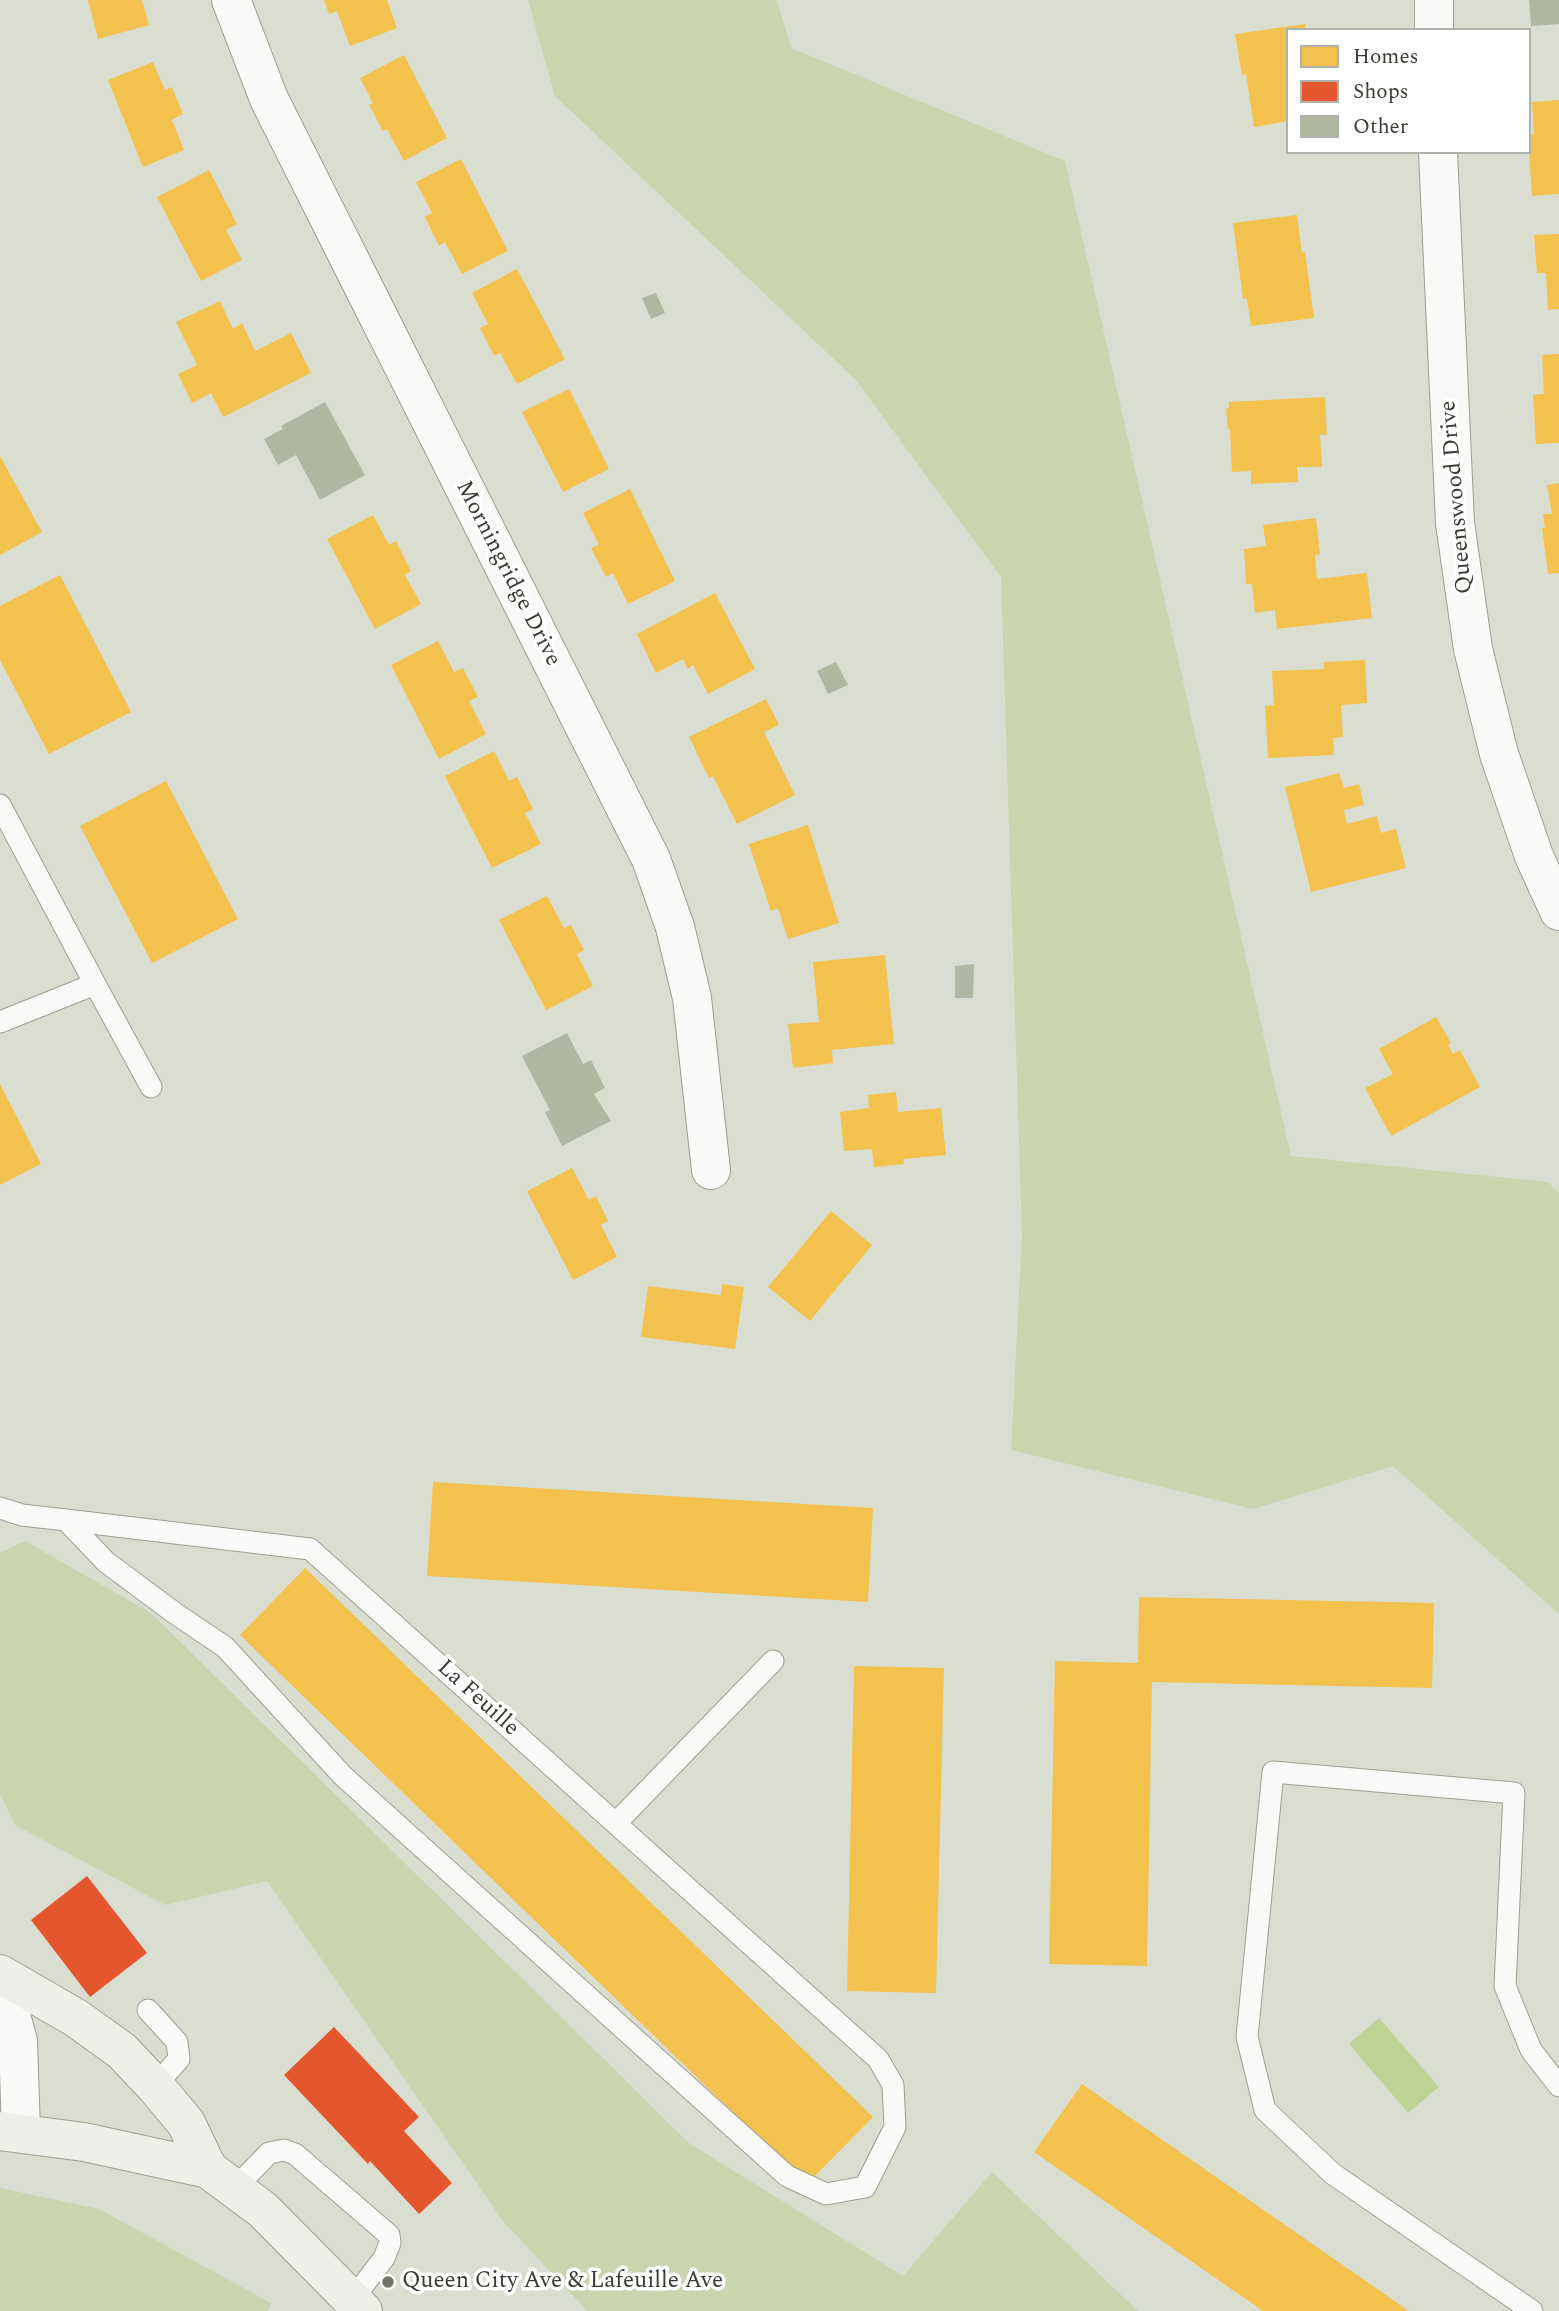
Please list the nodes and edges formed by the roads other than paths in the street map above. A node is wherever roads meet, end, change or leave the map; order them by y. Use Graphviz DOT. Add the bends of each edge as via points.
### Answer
graph roads {
  1 [pos="231,0"];
  2 [pos="1434,0"];
  3 [pos="1434,28"];
  4 [pos="1437,154"];
  5 [pos="0,805"];
  6 [pos="1559,911"];
  7 [pos="95,984"];
  8 [pos="0,1022"];
  9 [pos="152,1087"];
  10 [pos="711,1170"];
  11 [pos="0,1508"];
  12 [pos="66,1520"];
  13 [pos="773,1661"];
  14 [pos="616,1823"];
  15 [pos="0,1975"];
  16 [pos="148,2010"];
  17 [pos="156,2085"];
  18 [pos="1559,2086"];
  19 [pos="10,2132"];
  20 [pos="221,2179"];
  21 [pos="357,2306"];
  22 [pos="1532,2311"];
  1 -- 10 [label="street, Morningridge Drive" via="269,99 651,859 675,927 692,998"];
  2 -- 3 [label="street"];
  4 -- 6 [label="street, Queenswood Drive" via="1455,523 1473,649 1499,754 1534,856"];
  5 -- 7 [label="lane"];
  7 -- 8 [label="lane"];
  7 -- 9 [label="lane"];
  11 -- 12 [label="lane, La Feuille"];
  12 -- 14 [label="lane, La Feuille" via="310,1549"];
  12 -- 14 [label="lane, La Feuille" via="106,1562 225,1647 343,1776 787,2176 826,2194 865,2187 895,2127 892,2085 878,2059"];
  13 -- 14 [label="lane"];
  15 -- 17 [label="main road" via="113,2044"];
  15 -- 19 [label="street" via="18,2041"];
  16 -- 17 [label="lane" via="177,2042 178,2059"];
  17 -- 20 [label="main road"];
  18 -- 22 [label="lane" via="1531,2050 1505,1986 1514,1793 1273,1772 1248,2037 1265,2110 1333,2174"];
  19 -- 20 [label="main road" via="84,2142"];
  20 -- 21 [label="main road" via="263,2210"];
  20 -- 21 [label="lane" via="269,2153 284,2150 295,2154 389,2235 384,2258"];
}
